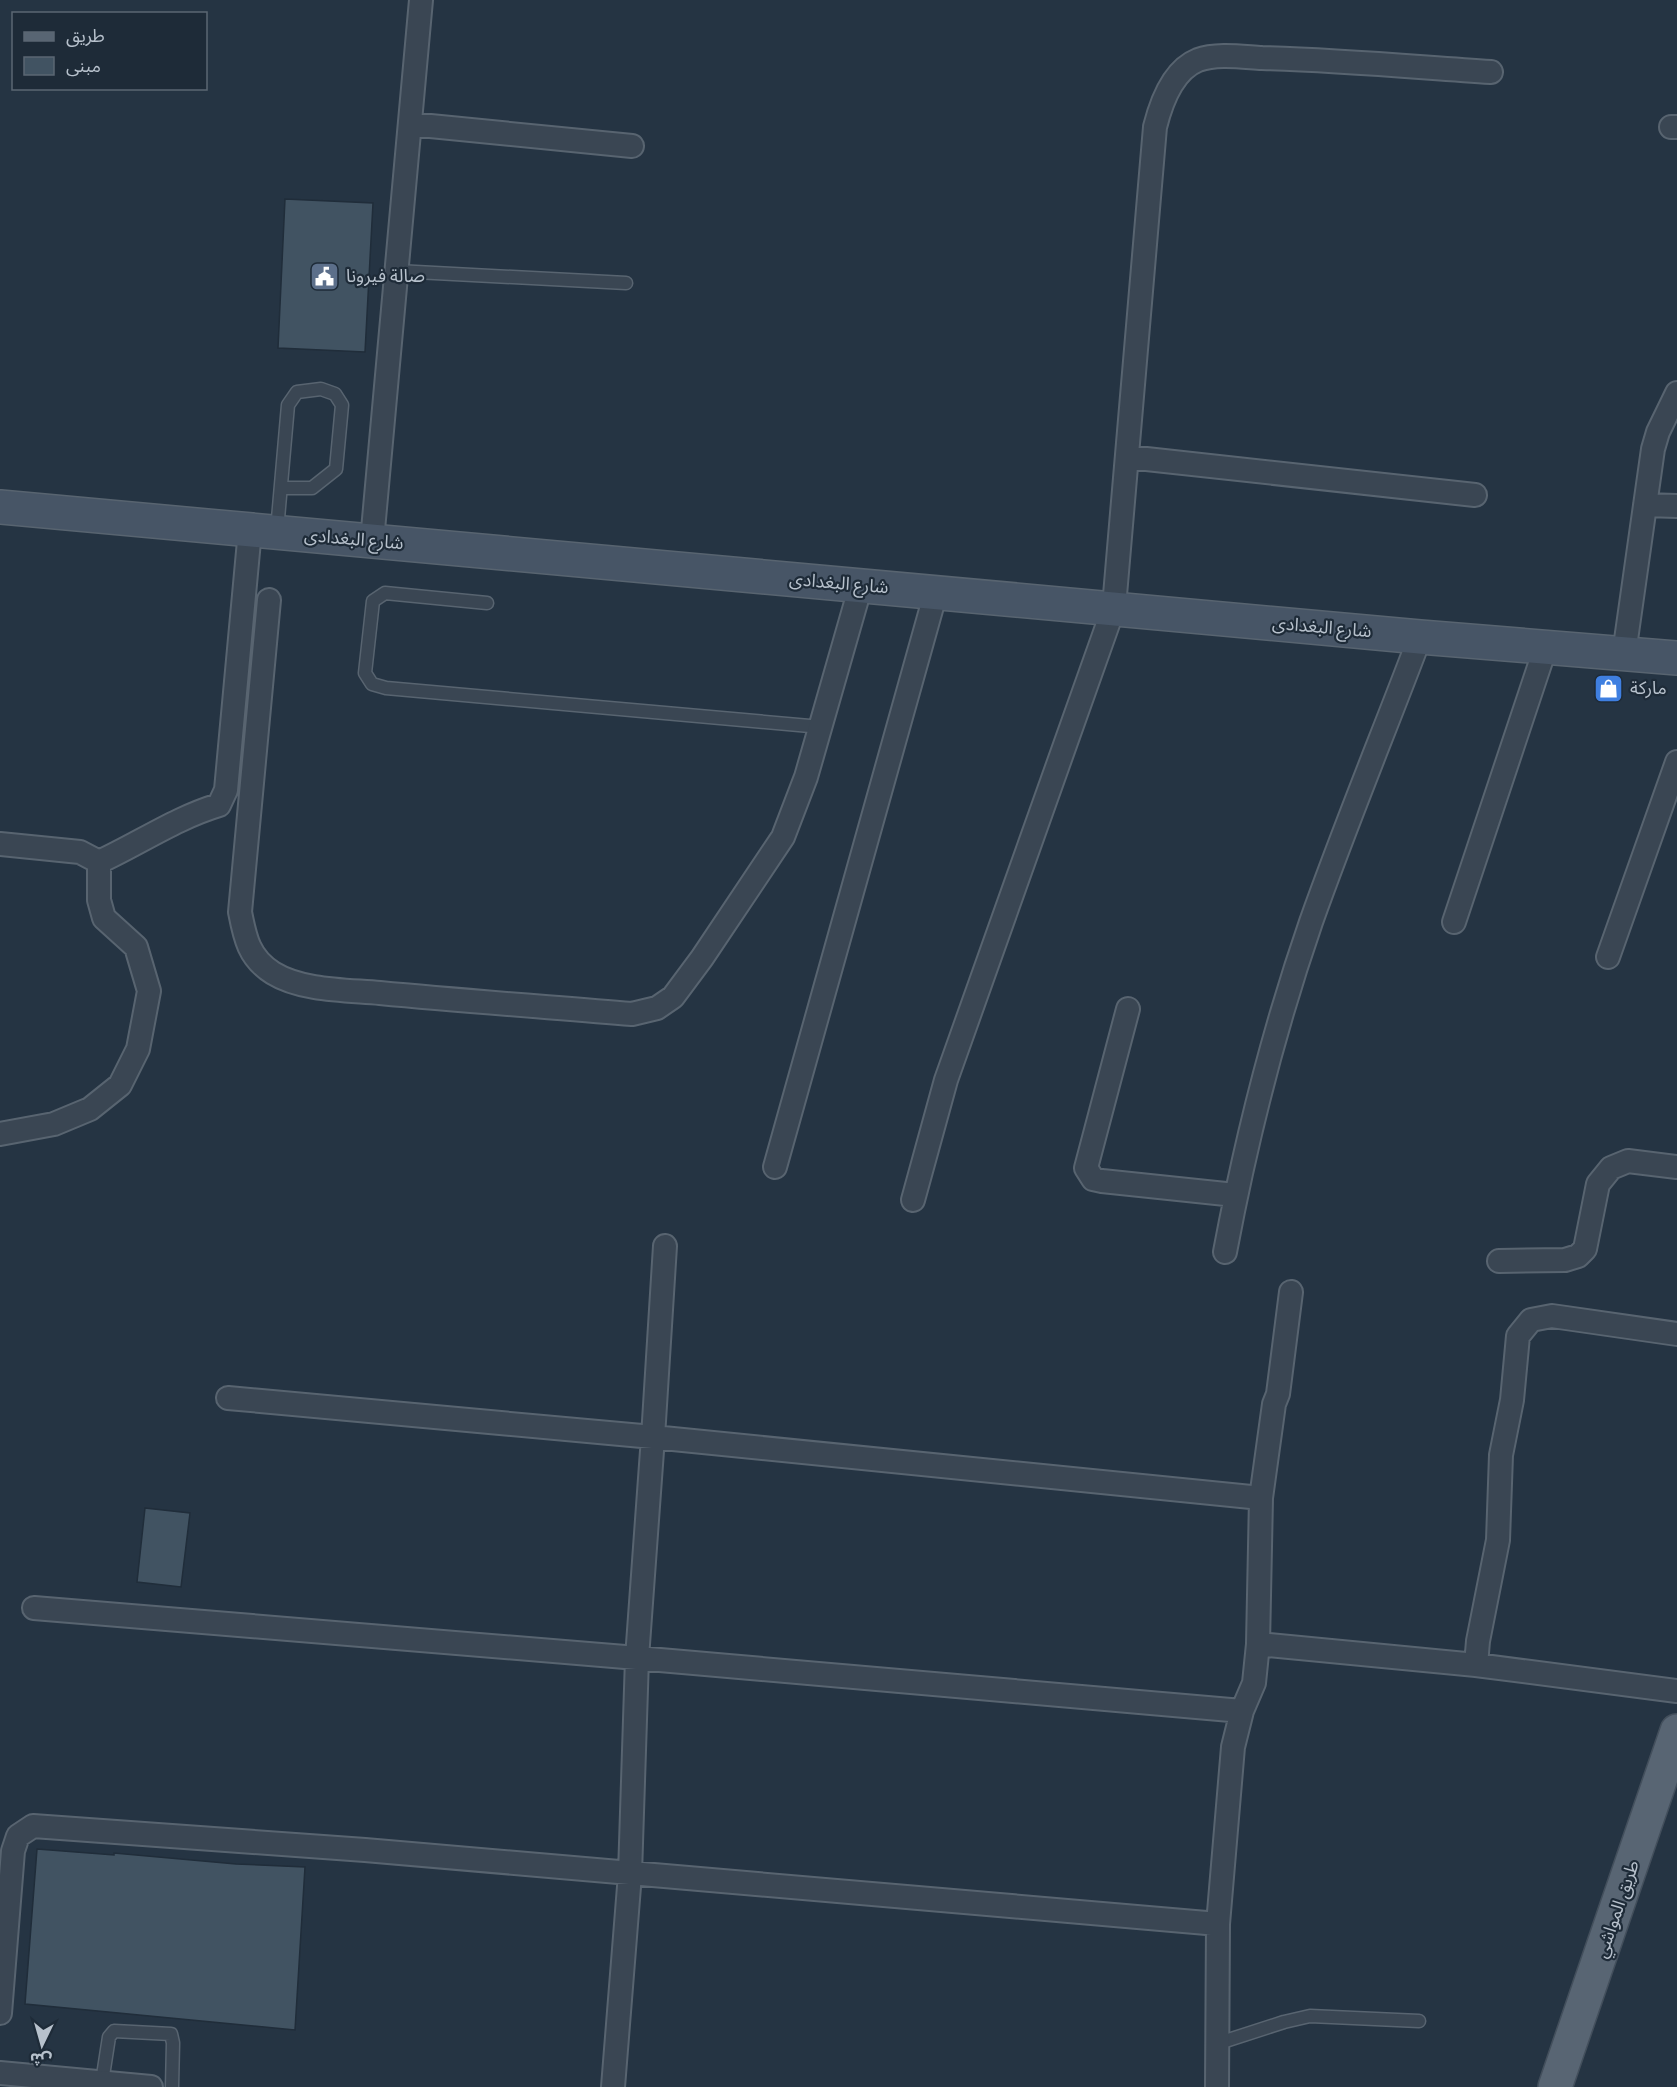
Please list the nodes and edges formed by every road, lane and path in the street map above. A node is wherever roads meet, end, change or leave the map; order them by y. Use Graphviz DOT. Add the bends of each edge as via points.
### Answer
graph roads {
  1 [pos="421,0"];
  2 [pos="1491,72"];
  3 [pos="410,124"];
  4 [pos="632,146"];
  5 [pos="397,271"];
  6 [pos="626,283"];
  7 [pos="1677,393"];
  8 [pos="1128,457"];
  9 [pos="281,488"];
  10 [pos="1475,495"];
  11 [pos="1645,505"];
  12 [pos="1677,506"];
  13 [pos="0,507"];
  14 [pos="264,531"];
  15 [pos="372,541"];
  16 [pos="861,585"];
  17 [pos="936,592"];
  18 [pos="269,600"];
  19 [pos="488,603"];
  20 [pos="1114,608"];
  21 [pos="1420,637"];
  22 [pos="1546,646"];
  23 [pos="1624,654"];
  24 [pos="1677,658"];
  25 [pos="821,727"];
  26 [pos="1677,762"];
  27 [pos="0,844"];
  28 [pos="99,862"];
  29 [pos="1454,922"];
  30 [pos="1608,957"];
  31 [pos="1128,1009"];
  32 [pos="0,1134"];
  33 [pos="776,1167"];
  34 [pos="1677,1167"];
  35 [pos="1235,1195"];
  36 [pos="913,1200"];
  37 [pos="665,1246"];
  38 [pos="1225,1252"];
  39 [pos="1499,1261"];
  40 [pos="1291,1292"];
  41 [pos="1677,1334"];
  42 [pos="228,1398"];
  43 [pos="653,1437"];
  44 [pos="1262,1498"];
  45 [pos="34,1608"];
  46 [pos="1258,1644"];
  47 [pos="637,1658"];
  48 [pos="1476,1665"];
  49 [pos="1677,1691"];
  50 [pos="1242,1711"];
  51 [pos="1677,1731"];
  52 [pos="630,1874"];
  53 [pos="1218,1924"];
  54 [pos="0,2013"];
  55 [pos="1419,2021"];
  56 [pos="1219,2043"];
  57 [pos="7,2078"];
  58 [pos="102,2082"];
  59 [pos="151,2087"];
  60 [pos="172,2087"];
  61 [pos="613,2087"];
  62 [pos="1217,2087"];
  63 [pos="1555,2087"];
  1 -- 3 [label="street"];
  2 -- 8 [label="street" via="1314,59 1221,57 1198,60 1182,72 1160,106 1155,127"];
  3 -- 4 [label="street"];
  3 -- 5 [label="street"];
  5 -- 6 [label="lane"];
  5 -- 15 [label="street"];
  7 -- 11 [label="street" via="1653,449"];
  8 -- 10 [label="street"];
  8 -- 20 [label="street"];
  9 -- 9 [label="lane" via="288,405 297,392 321,389 335,394 342,405 336,469 312,488"];
  9 -- 14 [label="lane"];
  11 -- 12 [label="street"];
  11 -- 23 [label="street"];
  13 -- 14 [label="street, شارع البغدادى"];
  14 -- 15 [label="street, شارع البغدادى"];
  14 -- 28 [label="street" via="226,790 219,805 168,825"];
  15 -- 16 [label="street, شارع البغدادى"];
  16 -- 17 [label="street, شارع البغدادى"];
  16 -- 25 [label="street"];
  17 -- 20 [label="street, شارع البغدادى"];
  17 -- 33 [label="street"];
  18 -- 25 [label="street" via="240,912 245,940 259,963 298,985 632,1014 657,1008 673,997 702,958 783,837"];
  19 -- 25 [label="lane" via="385,593 373,601 365,673 372,684 386,688"];
  20 -- 21 [label="street, شارع البغدادى"];
  20 -- 36 [label="street" via="946,1080"];
  21 -- 22 [label="street, شارع البغدادى"];
  21 -- 35 [label="street" via="1311,923 1267,1065"];
  22 -- 23 [label="street, شارع البغدادى"];
  22 -- 29 [label="street"];
  23 -- 24 [label="street, شارع البغدادى"];
  26 -- 30 [label="street"];
  27 -- 28 [label="street" via="80,852"];
  28 -- 32 [label="street" via="99,900 104,918 136,947 148,991 138,1049 120,1085 90,1109 54,1124"];
  31 -- 35 [label="street" via="1086,1168 1093,1179 1102,1181"];
  34 -- 39 [label="street" via="1628,1161 1611,1168 1598,1184 1585,1249 1578,1256 1565,1260"];
  35 -- 38 [label="street"];
  37 -- 43 [label="street"];
  40 -- 44 [label="street"];
  41 -- 48 [label="street" via="1552,1316 1531,1320 1518,1336 1512,1400 1501,1455 1498,1540"];
  42 -- 43 [label="street"];
  43 -- 44 [label="street"];
  43 -- 47 [label="street"];
  44 -- 46 [label="street"];
  45 -- 47 [label="street"];
  46 -- 48 [label="street"];
  46 -- 50 [label="street" via="1254,1683"];
  47 -- 50 [label="street"];
  47 -- 52 [label="street"];
  48 -- 49 [label="street"];
  50 -- 53 [label="street" via="1233,1747"];
  51 -- 63 [label="main road, طريق المواشي"];
  52 -- 53 [label="street"];
  52 -- 54 [label="street" via="33,1826 18,1836 13,1851"];
  52 -- 61 [label="street"];
  53 -- 56 [label="street"];
  55 -- 56 [label="lane" via="1310,2016"];
  56 -- 62 [label="street"];
  57 -- 58 [label="street"];
  58 -- 59 [label="street"];
  58 -- 60 [label="lane" via="109,2037 114,2031 171,2034"];
}
